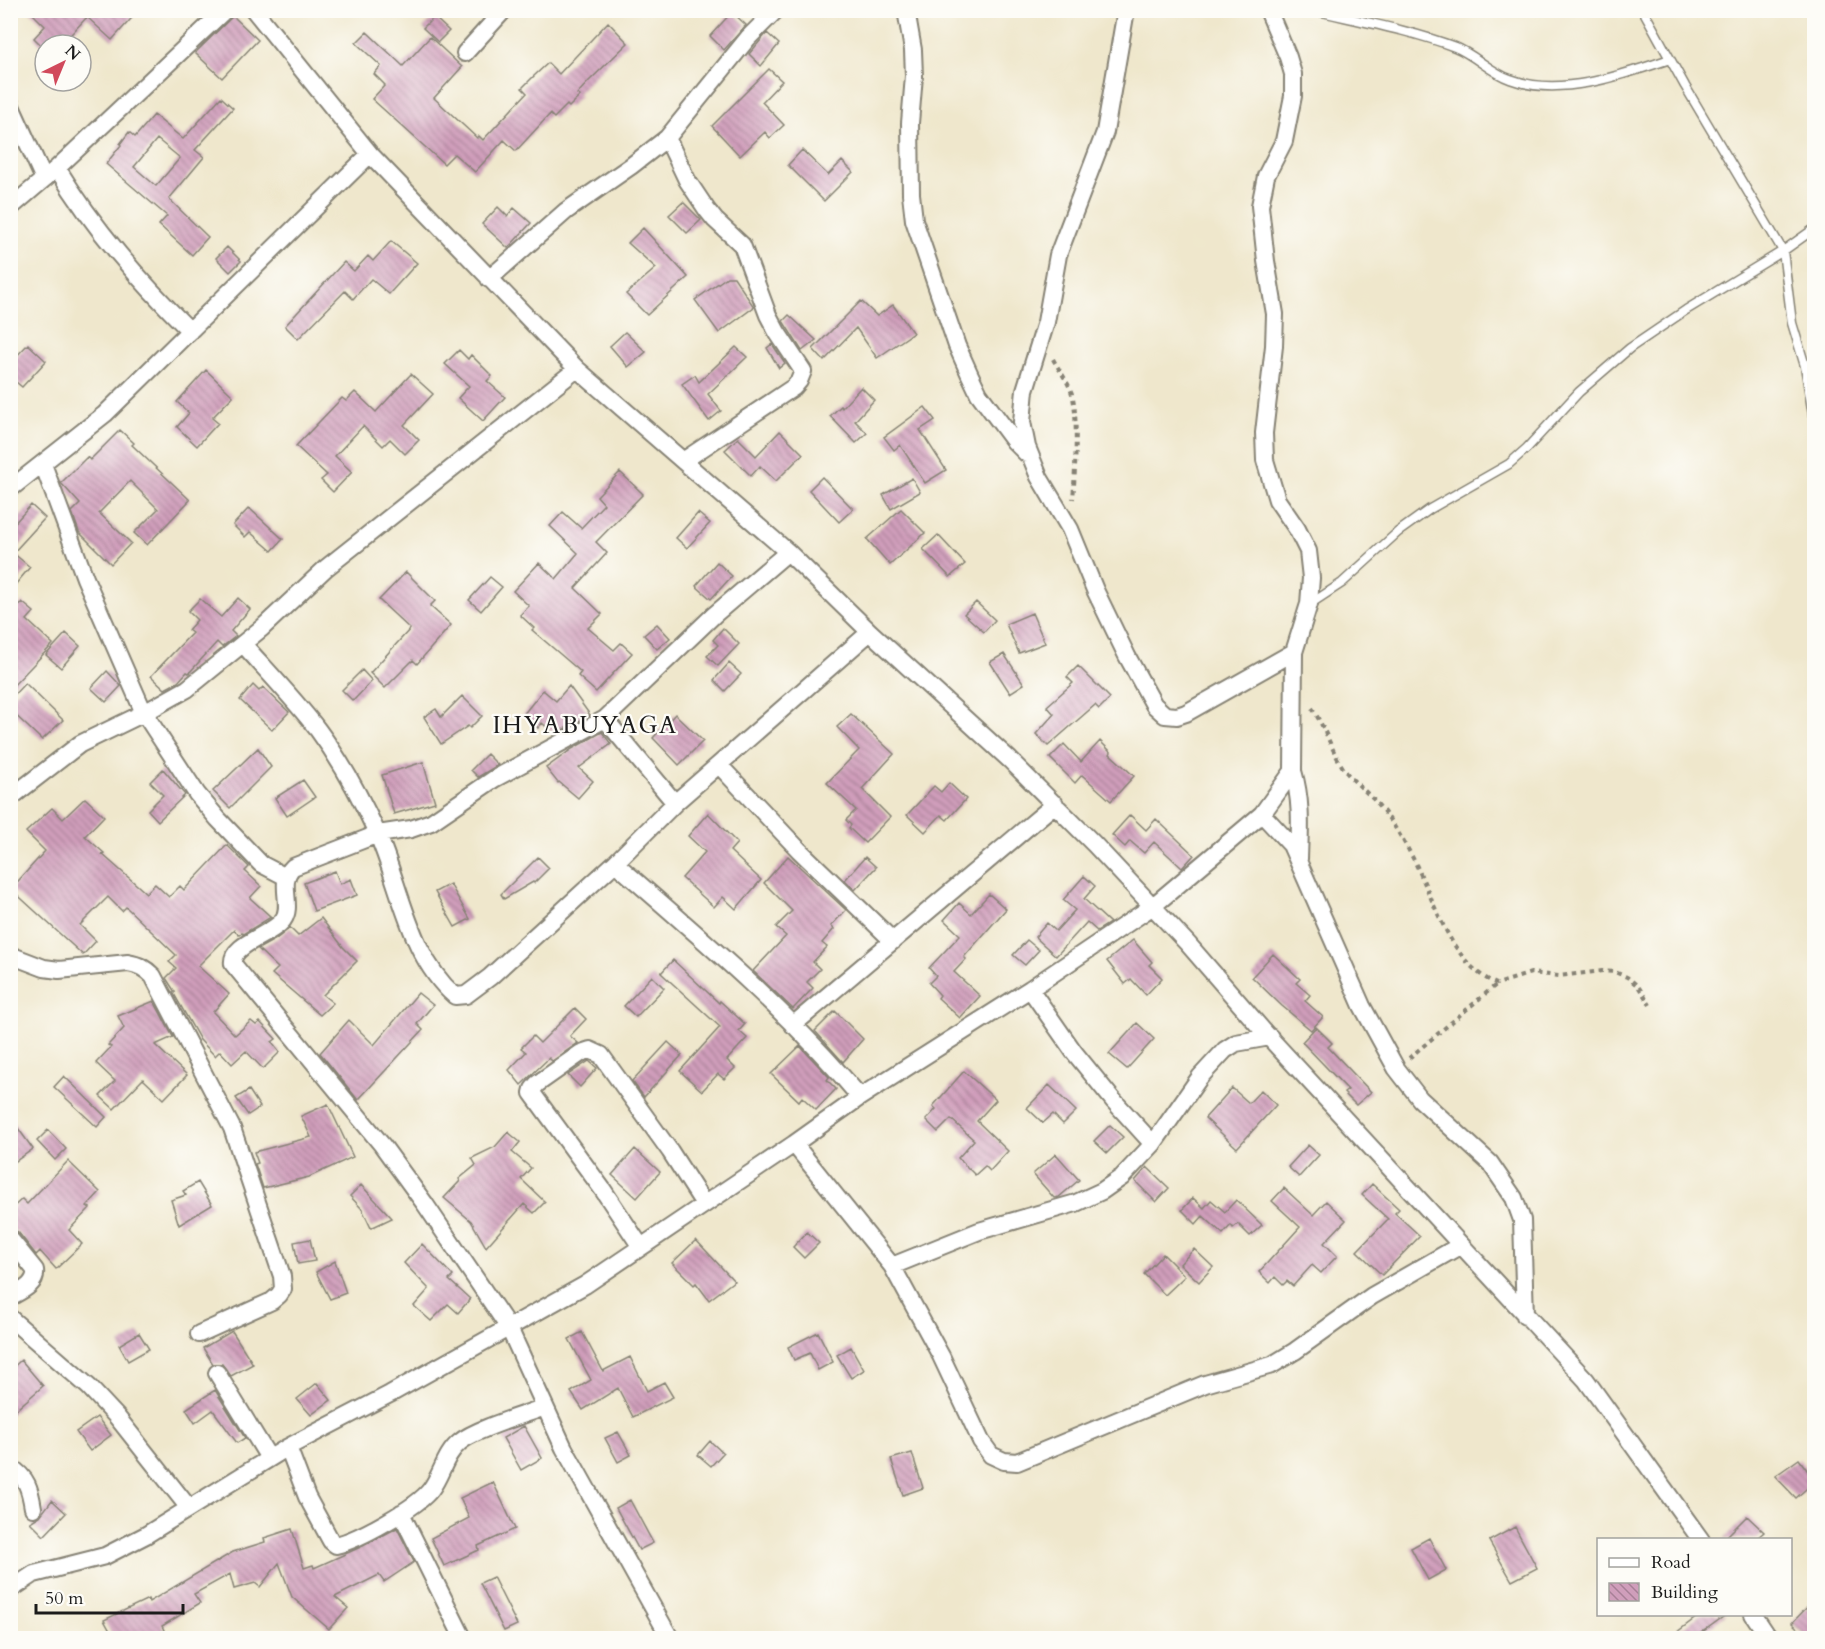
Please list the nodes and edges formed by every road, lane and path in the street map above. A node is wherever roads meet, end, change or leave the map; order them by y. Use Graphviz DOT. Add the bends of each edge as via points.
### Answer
graph roads {
  1 [pos="225,10"];
  2 [pos="254,10"];
  3 [pos="504,10"];
  4 [pos="776,10"];
  5 [pos="906,10"];
  6 [pos="1126,10"];
  7 [pos="1268,10"];
  8 [pos="1313,10"];
  9 [pos="1643,10"];
  10 [pos="465,53"];
  11 [pos="1670,59"];
  12 [pos="10,104"];
  13 [pos="667,138"];
  14 [pos="370,154"];
  15 [pos="50,173"];
  16 [pos="10,208"];
  17 [pos="1815,229"];
  18 [pos="1783,251"];
  19 [pos="489,279"];
  20 [pos="190,331"];
  21 [pos="1051,352"];
  22 [pos="577,369"];
  23 [pos="1815,421"];
  24 [pos="1032,459"];
  25 [pos="683,461"];
  26 [pos="43,464"];
  27 [pos="10,489"];
  28 [pos="1070,530"];
  29 [pos="788,552"];
  30 [pos="1309,604"];
  31 [pos="870,632"];
  32 [pos="243,644"];
  33 [pos="1294,651"];
  34 [pos="1294,686"];
  35 [pos="144,713"];
  36 [pos="605,719"];
  37 [pos="718,765"];
  38 [pos="1293,771"];
  39 [pos="10,798"];
  40 [pos="675,803"];
  41 [pos="1055,804"];
  42 [pos="1263,814"];
  43 [pos="378,834"];
  44 [pos="1299,860"];
  45 [pos="615,863"];
  46 [pos="286,877"];
  47 [pos="1153,906"];
  48 [pos="893,941"];
  49 [pos="10,955"];
  50 [pos="1497,984"];
  51 [pos="1030,989"];
  52 [pos="1650,1005"];
  53 [pos="793,1025"];
  54 [pos="1269,1037"];
  55 [pos="1396,1068"];
  56 [pos="860,1097"];
  57 [pos="794,1144"];
  58 [pos="1154,1144"];
  59 [pos="704,1204"];
  60 [pos="10,1239"];
  61 [pos="1461,1245"];
  62 [pos="641,1247"];
  63 [pos="892,1266"];
  64 [pos="10,1298"];
  65 [pos="1525,1316"];
  66 [pos="10,1318"];
  67 [pos="509,1328"];
  68 [pos="199,1334"];
  69 [pos="217,1373"];
  70 [pos="545,1407"];
  71 [pos="288,1447"];
  72 [pos="269,1458"];
  73 [pos="10,1467"];
  74 [pos="33,1508"];
  75 [pos="189,1508"];
  76 [pos="401,1513"];
  77 [pos="1700,1538"];
  78 [pos="10,1590"];
  79 [pos="1754,1616"];
  80 [pos="463,1638"];
  81 [pos="670,1638"];
  82 [pos="1769,1638"];
  1 -- 15 [label="street"];
  2 -- 14 [label="street"];
  3 -- 10 [label="street"];
  4 -- 13 [label="street" via="748,38"];
  5 -- 24 [label="street" via="914,76 910,123 914,220 957,346 979,394"];
  6 -- 24 [label="street" via="1105,132 1058,255 1046,322 1025,390 1023,435"];
  7 -- 30 [label="street" via="1293,74 1293,96 1284,141 1266,176 1260,206 1275,314 1265,460 1277,500 1308,551"];
  8 -- 11 [label="lane" via="1457,48 1508,79 1533,85 1577,84 1630,73"];
  9 -- 11 [label="lane"];
  11 -- 18 [label="lane"];
  12 -- 15 [label="street"];
  13 -- 19 [label="street" via="566,211"];
  13 -- 25 [label="street" via="681,170 707,210 742,244 768,315 802,371 794,387"];
  14 -- 19 [label="street"];
  14 -- 20 [label="street"];
  15 -- 16 [label="street"];
  15 -- 20 [label="street" via="78,202 113,249"];
  17 -- 18 [label="lane"];
  18 -- 23 [label="lane" via="1792,323"];
  18 -- 30 [label="lane" via="1630,348 1579,392 1509,464 1430,509 1342,583"];
  19 -- 22 [label="street"];
  20 -- 26 [label="street" via="105,414"];
  21 -- 28 [label="path" via="1074,405"];
  22 -- 25 [label="street"];
  22 -- 32 [label="street" via="326,568"];
  24 -- 28 [label="street"];
  25 -- 29 [label="street"];
  26 -- 27 [label="street"];
  26 -- 35 [label="street" via="85,578"];
  28 -- 33 [label="street" via="1127,656 1155,705 1166,715 1186,713"];
  29 -- 31 [label="street"];
  29 -- 36 [label="street" via="714,615"];
  30 -- 33 [label="street"];
  31 -- 37 [label="street"];
  31 -- 41 [label="street"];
  32 -- 35 [label="street" via="187,688"];
  32 -- 43 [label="street" via="318,731 346,772"];
  33 -- 34 [label="street"];
  34 -- 38 [label="street"];
  34 -- 50 [label="path" via="1321,722 1345,771 1375,801 1418,865 1440,921 1459,950 1474,969"];
  35 -- 39 [label="street" via="80,744"];
  35 -- 46 [label="street" via="218,819 261,864"];
  36 -- 40 [label="street"];
  36 -- 43 [label="street" via="494,779 431,822"];
  37 -- 40 [label="street"];
  37 -- 48 [label="street"];
  38 -- 42 [label="street"];
  38 -- 44 [label="street" via="1301,808"];
  40 -- 45 [label="street"];
  41 -- 47 [label="street"];
  41 -- 48 [label="street"];
  42 -- 44 [label="street"];
  42 -- 47 [label="street"];
  43 -- 45 [label="street" via="424,956 444,986 456,996 466,995 490,977"];
  43 -- 46 [label="street" via="293,867"];
  44 -- 55 [label="street" via="1362,1006"];
  45 -- 53 [label="street"];
  46 -- 67 [label="street" via="283,920 237,951 233,964 382,1145"];
  47 -- 51 [label="street"];
  47 -- 54 [label="street"];
  48 -- 53 [label="street"];
  49 -- 68 [label="street" via="59,970 128,963 147,969 232,1128 268,1230 283,1289 272,1301"];
  50 -- 52 [label="path" via="1531,973 1558,976 1615,972 1638,986"];
  50 -- 55 [label="path"];
  51 -- 56 [label="street"];
  51 -- 58 [label="street" via="1074,1052"];
  53 -- 56 [label="street"];
  54 -- 58 [label="street" via="1225,1050 1200,1077"];
  54 -- 61 [label="street"];
  55 -- 65 [label="street" via="1420,1099 1490,1163 1514,1198 1522,1220"];
  56 -- 57 [label="street"];
  57 -- 59 [label="street"];
  57 -- 63 [label="street"];
  58 -- 63 [label="street" via="1122,1177 1102,1191 1076,1203 969,1235"];
  59 -- 62 [label="street"];
  59 -- 62 [label="street" via="601,1055 590,1050 581,1053 537,1084 532,1093"];
  60 -- 64 [label="street" via="36,1276"];
  61 -- 63 [label="street" via="1372,1296 1272,1365 1205,1384 1017,1462 991,1455 981,1441"];
  61 -- 65 [label="street"];
  62 -- 67 [label="street" via="585,1285"];
  65 -- 77 [label="street" via="1586,1380"];
  66 -- 75 [label="street" via="110,1409"];
  67 -- 70 [label="street"];
  67 -- 71 [label="street"];
  69 -- 72 [label="street"];
  70 -- 76 [label="street" via="464,1439 449,1455 429,1492"];
  70 -- 81 [label="street" via="592,1502"];
  71 -- 72 [label="street"];
  71 -- 76 [label="street" via="307,1497 330,1541 336,1545"];
  72 -- 75 [label="street"];
  73 -- 74 [label="street" via="27,1482"];
  75 -- 78 [label="street" via="105,1556 34,1574"];
  76 -- 80 [label="street"];
  79 -- 82 [label="street"];
}
